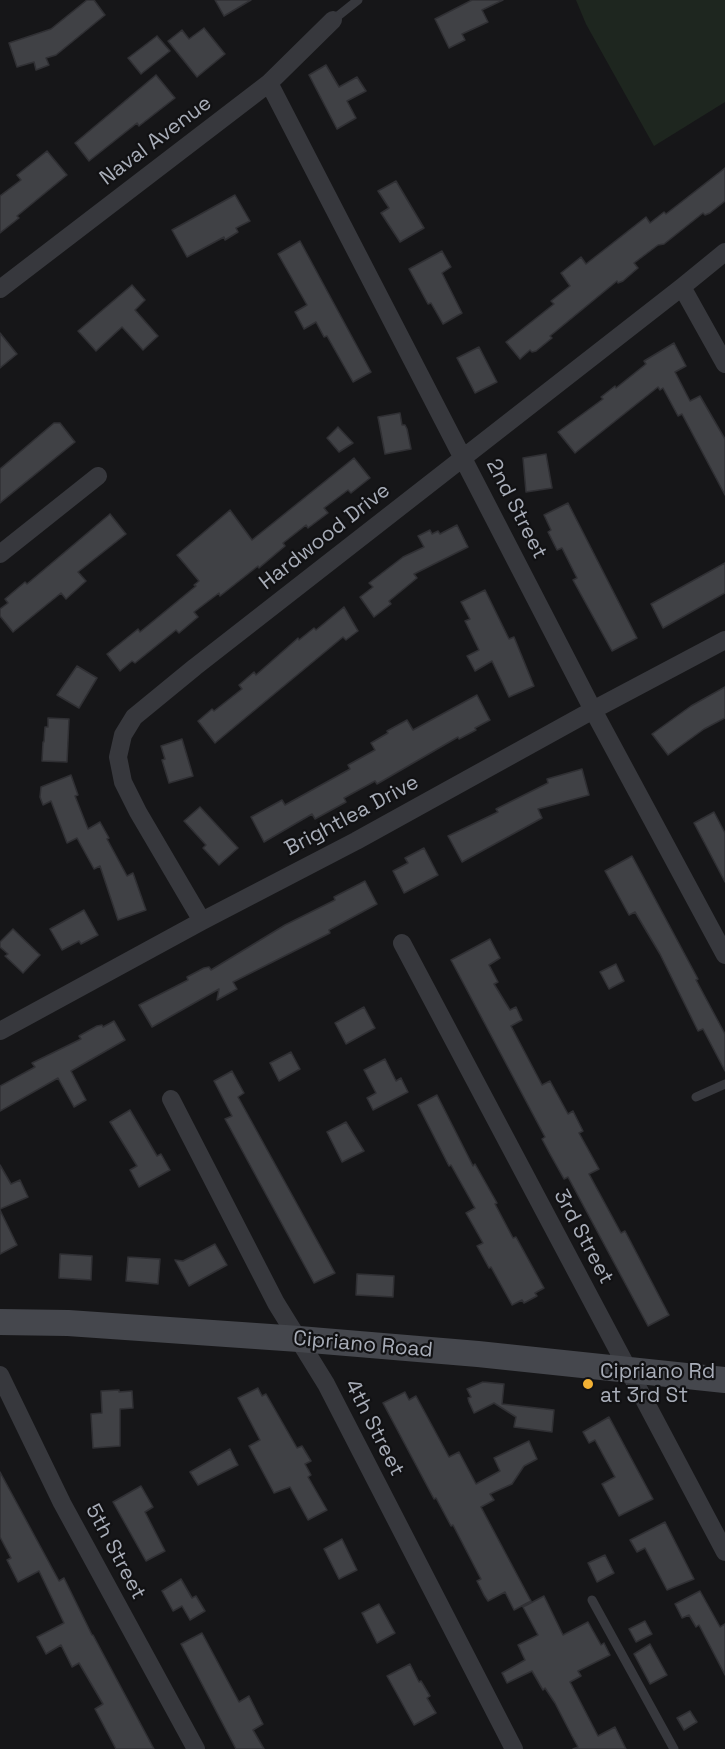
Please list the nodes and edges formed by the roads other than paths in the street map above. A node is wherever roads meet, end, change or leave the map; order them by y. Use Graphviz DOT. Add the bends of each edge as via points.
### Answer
graph roads {
  1 [pos="358,0"];
  2 [pos="333,20"];
  3 [pos="269,83"];
  4 [pos="725,252"];
  5 [pos="682,287"];
  6 [pos="0,289"];
  7 [pos="725,364"];
  8 [pos="464,456"];
  9 [pos="98,476"];
  10 [pos="0,554"];
  11 [pos="725,640"];
  12 [pos="593,710"];
  13 [pos="202,921"];
  14 [pos="402,943"];
  15 [pos="725,955"];
  16 [pos="2,1026"];
  17 [pos="725,1084"];
  18 [pos="696,1097"];
  19 [pos="171,1099"];
  20 [pos="0,1322"];
  21 [pos="299,1339"];
  22 [pos="629,1369"];
  23 [pos="0,1375"];
  24 [pos="725,1380"];
  25 [pos="725,1552"];
  26 [pos="592,1600"];
  27 [pos="195,1749"];
  28 [pos="514,1749"];
  29 [pos="674,1749"];
  1 -- 2 [label="lane"];
  2 -- 3 [label="street, Naval Avenue"];
  3 -- 6 [label="street, Naval Avenue"];
  3 -- 8 [label="street, 2nd Street"];
  4 -- 5 [label="street, Hardwood Drive"];
  5 -- 7 [label="street"];
  5 -- 8 [label="street, Hardwood Drive"];
  8 -- 12 [label="street, 2nd Street"];
  8 -- 13 [label="street, Hardwood Drive" via="195,667 134,717 123,735 118,757 123,782"];
  9 -- 10 [label="street"];
  11 -- 12 [label="street, Brightlea Drive"];
  12 -- 13 [label="street, Brightlea Drive"];
  12 -- 15 [label="street, 2nd Street"];
  13 -- 16 [label="street, Brightlea Drive"];
  14 -- 22 [label="street, 3rd Street"];
  17 -- 18 [label="lane"];
  19 -- 21 [label="street, 4th Street" via="276,1303"];
  20 -- 21 [label="street, Cipriano Road"];
  21 -- 22 [label="street, Cipriano Road"];
  21 -- 28 [label="street, 4th Street" via="326,1384"];
  22 -- 24 [label="street, Cipriano Road"];
  22 -- 25 [label="street, 3rd Street"];
  23 -- 27 [label="street, 5th Street" via="62,1503"];
  26 -- 29 [label="lane"];
}
